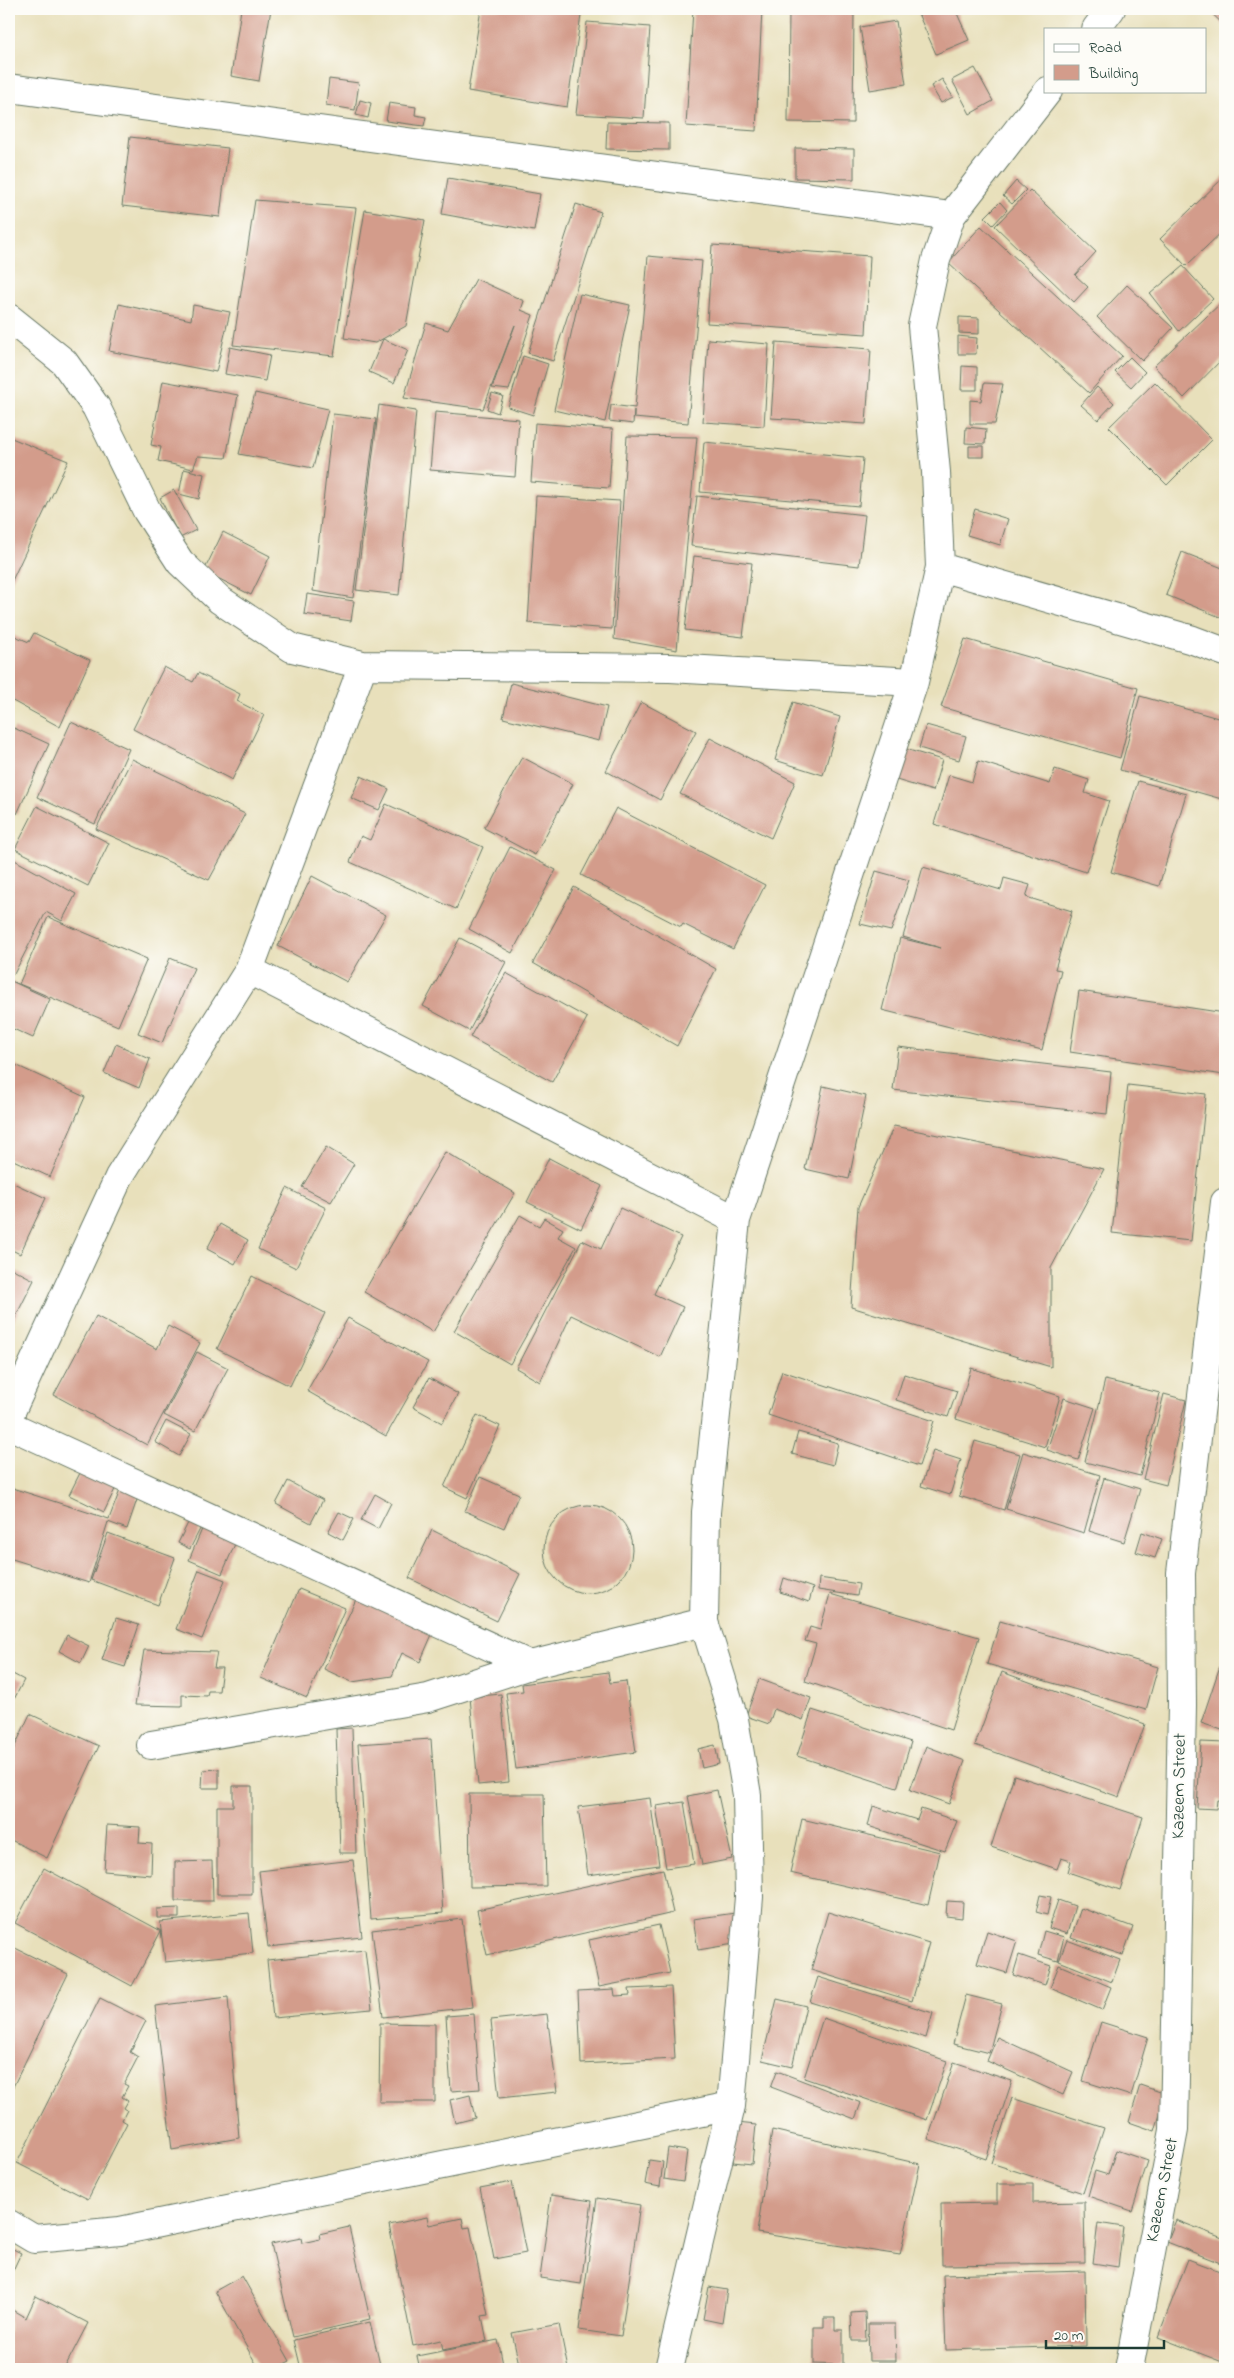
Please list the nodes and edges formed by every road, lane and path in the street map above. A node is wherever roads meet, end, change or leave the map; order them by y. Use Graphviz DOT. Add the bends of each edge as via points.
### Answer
graph roads {
  1 [pos="1112,9"];
  2 [pos="1097,28"];
  3 [pos="9,88"];
  4 [pos="1047,92"];
  5 [pos="951,216"];
  6 [pos="9,318"];
  7 [pos="940,567"];
  8 [pos="1225,652"];
  9 [pos="363,665"];
  10 [pos="914,682"];
  11 [pos="249,970"];
  12 [pos="1225,1202"];
  13 [pos="736,1220"];
  14 [pos="9,1416"];
  15 [pos="9,1425"];
  16 [pos="704,1622"];
  17 [pos="530,1666"];
  18 [pos="151,1745"];
  19 [pos="731,2106"];
  20 [pos="9,2224"];
  21 [pos="669,2369"];
  22 [pos="1129,2369"];
  1 -- 2 [label="street"];
  3 -- 5 [label="street"];
  4 -- 5 [label="street"];
  5 -- 7 [label="street" via="936,260 922,326 936,472"];
  6 -- 9 [label="street" via="64,362 96,407 148,511 180,562 220,600 292,648"];
  7 -- 8 [label="street"];
  7 -- 10 [label="street"];
  9 -- 10 [label="street" via="670,668"];
  9 -- 11 [label="street"];
  10 -- 13 [label="street"];
  11 -- 13 [label="street"];
  11 -- 14 [label="street" via="119,1177"];
  12 -- 22 [label="street, Kazeem Street" via="1181,1573 1182,1705 1174,2130"];
  13 -- 16 [label="street" via="706,1512"];
  15 -- 17 [label="street"];
  16 -- 17 [label="street"];
  16 -- 19 [label="street" via="734,1719 747,1794 749,1896"];
  17 -- 18 [label="street" via="428,1698"];
  19 -- 20 [label="street" via="120,2231 34,2239"];
  19 -- 21 [label="street"];
}
